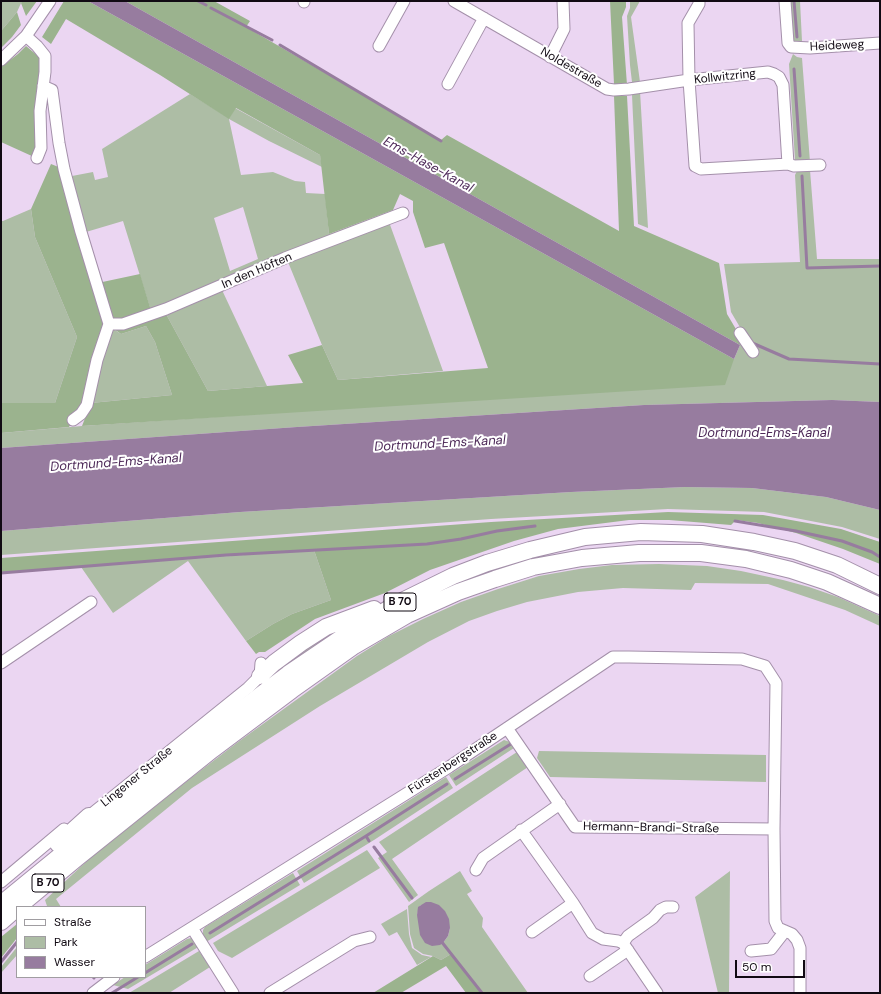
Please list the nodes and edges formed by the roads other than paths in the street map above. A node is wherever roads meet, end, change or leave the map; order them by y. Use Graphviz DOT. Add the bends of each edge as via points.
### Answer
graph roads {
  1 [pos="50,1"];
  2 [pos="404,1"];
  3 [pos="454,1"];
  4 [pos="563,1"];
  5 [pos="699,1"];
  6 [pos="785,1"];
  7 [pos="484,18"];
  8 [pos="26,36"];
  9 [pos="880,43"];
  10 [pos="379,46"];
  11 [pos="550,56"];
  12 [pos="1,60"];
  13 [pos="689,80"];
  14 [pos="448,84"];
  15 [pos="43,86"];
  16 [pos="37,158"];
  17 [pos="788,164"];
  18 [pos="820,165"];
  19 [pos="403,213"];
  20 [pos="109,324"];
  21 [pos="740,333"];
  22 [pos="754,352"];
  23 [pos="73,420"];
  24 [pos="473,568"];
  25 [pos="880,586"];
  26 [pos="91,602"];
  27 [pos="880,606"];
  28 [pos="1,663"];
  29 [pos="260,670"];
  30 [pos="507,728"];
  31 [pos="560,804"];
  32 [pos="89,816"];
  33 [pos="774,829"];
  34 [pos="522,830"];
  35 [pos="476,870"];
  36 [pos="1,882"];
  37 [pos="1,896"];
  38 [pos="573,903"];
  39 [pos="1,904"];
  40 [pos="20,906"];
  41 [pos="673,907"];
  42 [pos="16,910"];
  43 [pos="1,922"];
  44 [pos="192,928"];
  45 [pos="785,931"];
  46 [pos="532,932"];
  47 [pos="370,937"];
  48 [pos="626,947"];
  49 [pos="751,950"];
  50 [pos="146,956"];
  51 [pos="590,976"];
  52 [pos="113,978"];
  53 [pos="93,993"];
  54 [pos="233,993"];
  55 [pos="270,993"];
  56 [pos="657,993"];
  57 [pos="800,993"];
  1 -- 8 [label="street"];
  2 -- 10 [label="street"];
  3 -- 7 [label="street, Noldestraße"];
  4 -- 11 [label="street" via="564,29"];
  5 -- 13 [label="street" via="700,4 688,23"];
  6 -- 9 [label="street, Heideweg" via="788,43 794,48"];
  7 -- 11 [label="street, Noldestraße"];
  7 -- 14 [label="street"];
  8 -- 12 [label="street"];
  8 -- 15 [label="street" via="45,56"];
  11 -- 13 [label="street, Noldestraße" via="603,87 614,90"];
  13 -- 17 [label="street, Kollwitzring" via="768,72 777,75 783,85"];
  13 -- 17 [label="street, Kollwitzring" via="694,166 701,169"];
  15 -- 16 [label="street" via="40,111 41,148"];
  15 -- 20 [label="street" via="52,90 64,169"];
  17 -- 18 [label="street, Kollwitzring"];
  19 -- 20 [label="street, In den Höften" via="285,258 166,309 123,324"];
  20 -- 23 [label="street" via="87,405"];
  21 -- 22 [label="street"];
  24 -- 25 [label="highway, B 70" via="530,550 585,537 641,532 702,534 795,551 837,565"];
  24 -- 29 [label="highway" via="441,575 377,608 326,627"];
  24 -- 39 [label="highway, B 70" via="398,603 288,674 205,737"];
  26 -- 28 [label="street"];
  27 -- 40 [label="highway, B 70" via="827,582 791,570 746,559 701,553 639,553 582,558 495,578 407,615 354,646 212,750"];
  29 -- 32 [label="street, Lingener Straße" via="242,693"];
  30 -- 31 [label="street, Hermann-Brandi-Straße"];
  30 -- 33 [label="street, Fürstenbergstraße" via="613,657 742,660 764,666 776,683"];
  30 -- 44 [label="street, Fürstenbergstraße"];
  31 -- 33 [label="street, Hermann-Brandi-Straße" via="576,827 584,828"];
  31 -- 34 [label="street"];
  32 -- 36 [label="street, Lingener Straße" via="62,830"];
  32 -- 37 [label="highway" via="10,885"];
  33 -- 45 [label="street" via="775,921 778,928"];
  34 -- 35 [label="street" via="483,858"];
  34 -- 38 [label="street"];
  38 -- 46 [label="street"];
  38 -- 48 [label="street" via="592,933 603,939 618,941"];
  41 -- 48 [label="street" via="660,910 654,918 628,936"];
  42 -- 43 [label="highway, B 70"];
  44 -- 50 [label="street, Fürstenbergstraße"];
  44 -- 54 [label="street"];
  45 -- 49 [label="street" via="771,949"];
  45 -- 57 [label="street" via="798,940 800,948"];
  47 -- 55 [label="street" via="354,941"];
  48 -- 51 [label="street"];
  48 -- 56 [label="street"];
  52 -- 53 [label="street"];
}
